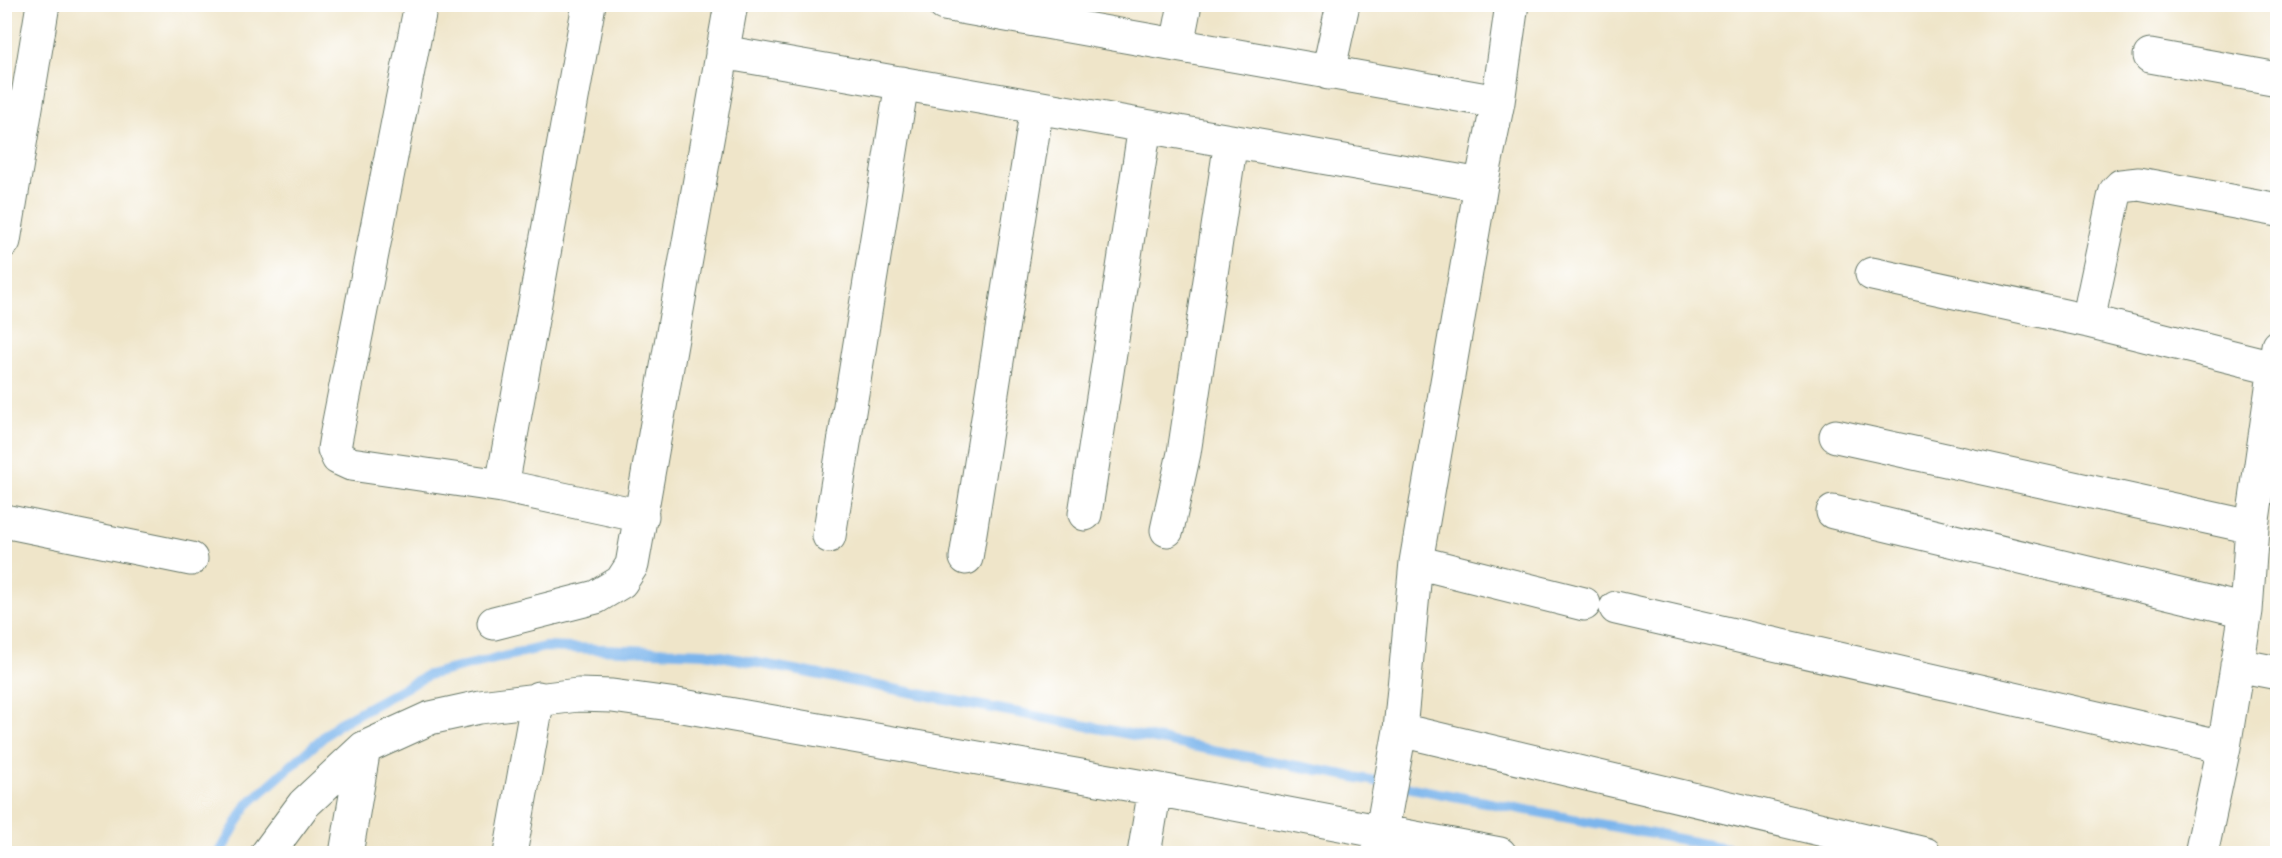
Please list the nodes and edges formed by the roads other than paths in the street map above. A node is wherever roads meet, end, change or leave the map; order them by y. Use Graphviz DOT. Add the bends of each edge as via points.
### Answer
graph roads {
  1 [pos="43,4"];
  2 [pos="422,4"];
  3 [pos="588,4"];
  4 [pos="731,4"];
  5 [pos="945,4"];
  6 [pos="1185,4"];
  7 [pos="1343,4"];
  8 [pos="1512,4"];
  9 [pos="1029,12"];
  10 [pos="1177,45"];
  11 [pos="722,52"];
  12 [pos="2150,56"];
  13 [pos="1328,73"];
  14 [pos="2277,79"];
  15 [pos="902,83"];
  16 [pos="17,91"];
  17 [pos="1498,102"];
  18 [pos="1037,107"];
  19 [pos="1145,126"];
  20 [pos="1231,141"];
  21 [pos="1481,185"];
  22 [pos="2277,210"];
  23 [pos="4,242"];
  24 [pos="1872,274"];
  25 [pos="2088,321"];
  26 [pos="2275,357"];
  27 [pos="1836,436"];
  28 [pos="502,486"];
  29 [pos="1833,512"];
  30 [pos="1085,514"];
  31 [pos="642,516"];
  32 [pos="4,520"];
  33 [pos="2252,526"];
  34 [pos="1167,530"];
  35 [pos="830,536"];
  36 [pos="966,558"];
  37 [pos="191,559"];
  38 [pos="1416,562"];
  39 [pos="1584,604"];
  40 [pos="1616,608"];
  41 [pos="2246,612"];
  42 [pos="494,623"];
  43 [pos="2237,665"];
  44 [pos="2277,673"];
  45 [pos="538,698"];
  46 [pos="1400,730"];
  47 [pos="2224,747"];
  48 [pos="364,748"];
  49 [pos="1155,789"];
  50 [pos="1381,843"];
  51 [pos="517,852"];
  52 [pos="267,854"];
  53 [pos="346,854"];
  54 [pos="1144,854"];
  55 [pos="1500,854"];
  56 [pos="1925,854"];
  57 [pos="2201,854"];
  1 -- 16 [label="street"];
  2 -- 28 [label="street" via="334,449 338,458 351,464"];
  3 -- 28 [label="street"];
  4 -- 11 [label="street"];
  5 -- 9 [label="street"];
  6 -- 10 [label="street"];
  7 -- 13 [label="street"];
  8 -- 17 [label="street"];
  9 -- 10 [label="street"];
  10 -- 13 [label="street"];
  11 -- 15 [label="street"];
  11 -- 31 [label="street"];
  12 -- 14 [label="street"];
  13 -- 17 [label="street"];
  15 -- 18 [label="street"];
  15 -- 35 [label="street"];
  16 -- 23 [label="street"];
  17 -- 21 [label="street"];
  18 -- 19 [label="street"];
  18 -- 36 [label="street"];
  19 -- 20 [label="street"];
  19 -- 30 [label="street"];
  20 -- 21 [label="street"];
  20 -- 34 [label="street" via="1184,453"];
  21 -- 38 [label="street"];
  22 -- 25 [label="street" via="2139,184 2121,186 2114,198"];
  24 -- 25 [label="street"];
  25 -- 26 [label="street"];
  26 -- 33 [label="street"];
  27 -- 33 [label="street"];
  28 -- 31 [label="street"];
  29 -- 41 [label="street"];
  31 -- 42 [label="street" via="632,565 621,582 596,597"];
  32 -- 37 [label="street"];
  33 -- 41 [label="street"];
  38 -- 39 [label="street"];
  38 -- 46 [label="street"];
  40 -- 47 [label="street"];
  41 -- 43 [label="street"];
  43 -- 44 [label="street"];
  43 -- 47 [label="street"];
  45 -- 48 [label="street" via="430,718"];
  45 -- 49 [label="street" via="612,696 677,705"];
  45 -- 51 [label="street"];
  46 -- 50 [label="street"];
  46 -- 56 [label="street"];
  47 -- 57 [label="street"];
  48 -- 52 [label="street" via="304,804"];
  48 -- 53 [label="street"];
  49 -- 50 [label="street"];
  49 -- 54 [label="street"];
  50 -- 55 [label="street"];
}
